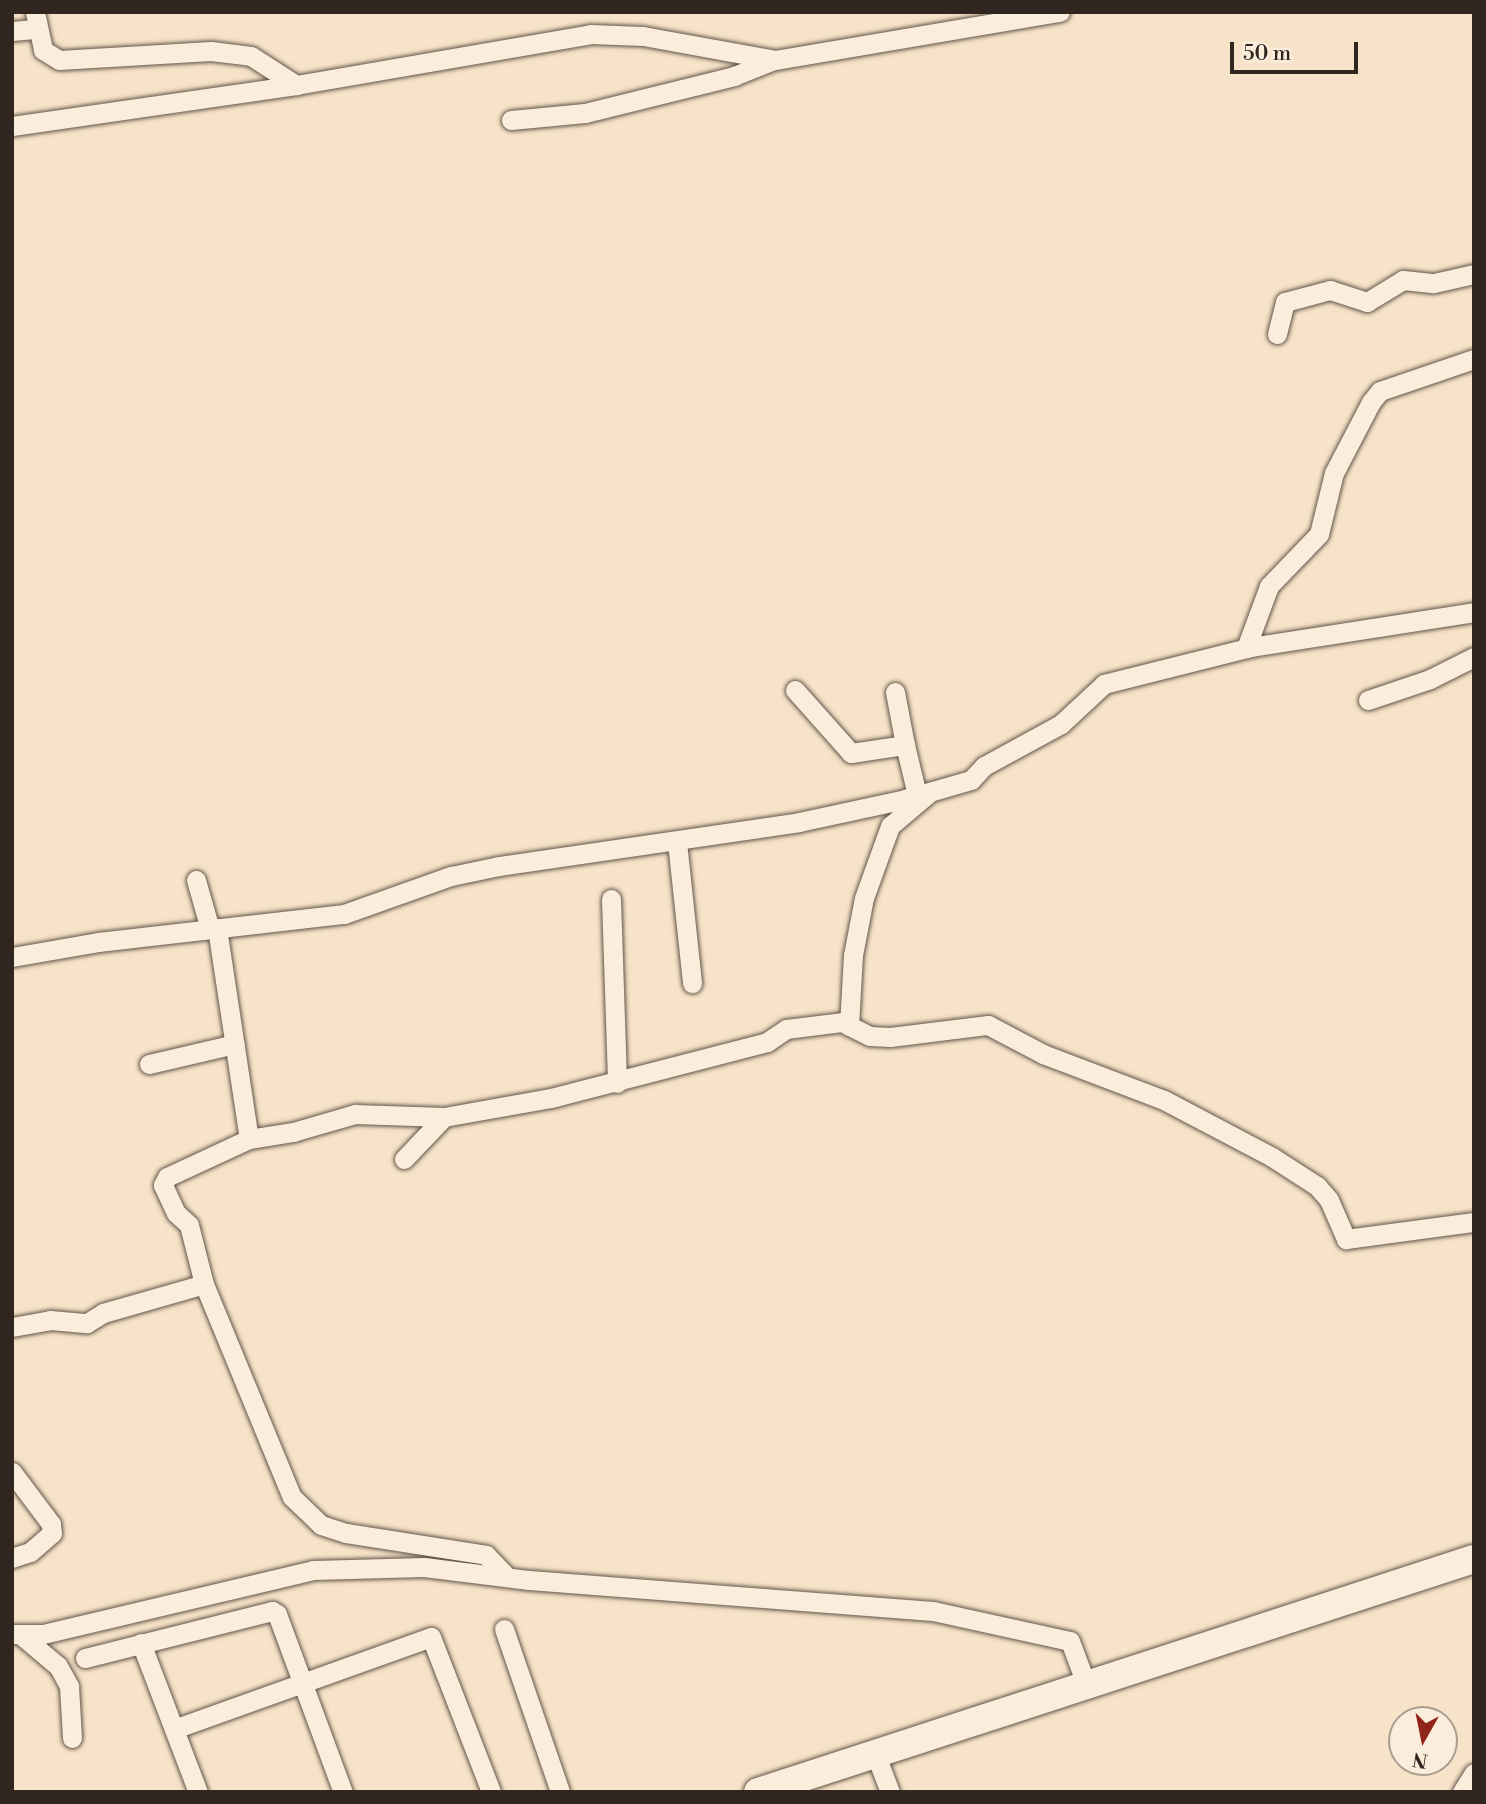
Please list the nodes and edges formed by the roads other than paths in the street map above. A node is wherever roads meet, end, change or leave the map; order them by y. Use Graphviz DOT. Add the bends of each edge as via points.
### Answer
graph roads {
  1 [pos="1060,12"];
  2 [pos="36,20"];
  3 [pos="12,31"];
  4 [pos="775,60"];
  5 [pos="296,85"];
  6 [pos="511,120"];
  7 [pos="12,127"];
  8 [pos="1474,274"];
  9 [pos="1277,334"];
  10 [pos="1474,359"];
  11 [pos="1474,612"];
  12 [pos="1246,648"];
  13 [pos="1474,657"];
  14 [pos="795,690"];
  15 [pos="895,692"];
  16 [pos="1368,700"];
  17 [pos="905,745"];
  18 [pos="924,794"];
  19 [pos="677,842"];
  20 [pos="196,880"];
  21 [pos="611,899"];
  22 [pos="214,929"];
  23 [pos="12,957"];
  24 [pos="692,983"];
  25 [pos="849,1026"];
  26 [pos="235,1044"];
  27 [pos="149,1064"];
  28 [pos="617,1083"];
  29 [pos="444,1117"];
  30 [pos="248,1139"];
  31 [pos="404,1159"];
  32 [pos="1474,1222"];
  33 [pos="204,1284"];
  34 [pos="12,1327"];
  35 [pos="12,1472"];
  36 [pos="12,1558"];
  37 [pos="1474,1559"];
  38 [pos="506,1576"];
  39 [pos="504,1629"];
  40 [pos="17,1634"];
  41 [pos="142,1643"];
  42 [pos="85,1658"];
  43 [pos="302,1683"];
  44 [pos="1086,1684"];
  45 [pos="174,1730"];
  46 [pos="72,1738"];
  47 [pos="875,1753"];
  48 [pos="1474,1773"];
  49 [pos="791,1787"];
  50 [pos="198,1792"];
  51 [pos="343,1792"];
  52 [pos="491,1792"];
  53 [pos="560,1792"];
  54 [pos="758,1792"];
  55 [pos="890,1792"];
  56 [pos="1462,1792"];
  1 -- 4 [label="street"];
  2 -- 3 [label="street"];
  2 -- 5 [label="street" via="43,50 60,60 211,51 251,56"];
  4 -- 5 [label="street" via="643,36 590,34"];
  4 -- 6 [label="street" via="734,76 585,113"];
  5 -- 7 [label="street"];
  8 -- 9 [label="street" via="1434,283 1397,282 1367,302 1330,290 1285,302"];
  10 -- 12 [label="street" via="1380,391 1371,402 1334,472 1319,534 1269,586"];
  11 -- 12 [label="street"];
  12 -- 18 [label="street" via="1104,684 1061,724 984,766 971,780"];
  13 -- 16 [label="street" via="1430,679"];
  14 -- 17 [label="street" via="851,753"];
  15 -- 17 [label="street"];
  17 -- 18 [label="street"];
  18 -- 19 [label="street" via="799,822"];
  18 -- 25 [label="street" via="890,826 864,898 853,955"];
  19 -- 22 [label="street" via="451,876 344,914"];
  19 -- 24 [label="street"];
  20 -- 22 [label="street"];
  21 -- 28 [label="street"];
  22 -- 23 [label="street"];
  22 -- 26 [label="street"];
  25 -- 28 [label="street" via="842,1022 786,1029 767,1042"];
  25 -- 32 [label="street" via="870,1036 890,1037 988,1025 1043,1054 1164,1100 1317,1186 1329,1200 1346,1239"];
  26 -- 27 [label="street"];
  26 -- 30 [label="street"];
  28 -- 29 [label="street"];
  29 -- 30 [label="street" via="355,1114"];
  29 -- 31 [label="street"];
  30 -- 33 [label="street" via="167,1177 163,1185 176,1213 189,1226"];
  33 -- 34 [label="street" via="103,1313 87,1323 43,1321"];
  33 -- 38 [label="street" via="292,1497 321,1525 346,1534 486,1555"];
  35 -- 36 [label="street" via="51,1524 52,1533 38,1547"];
  37 -- 44 [label="main road"];
  38 -- 40 [label="street" via="424,1566 313,1570 43,1634"];
  38 -- 44 [label="street" via="933,1611 1070,1641"];
  39 -- 53 [label="street"];
  40 -- 46 [label="street" via="58,1666 69,1686"];
  41 -- 42 [label="street"];
  41 -- 43 [label="street" via="272,1611"];
  41 -- 45 [label="street"];
  43 -- 45 [label="street"];
  43 -- 51 [label="street"];
  43 -- 52 [label="street" via="431,1637"];
  44 -- 47 [label="main road"];
  45 -- 50 [label="street"];
  47 -- 49 [label="main road"];
  47 -- 55 [label="street"];
  48 -- 56 [label="street"];
  49 -- 54 [label="main road"];
}
